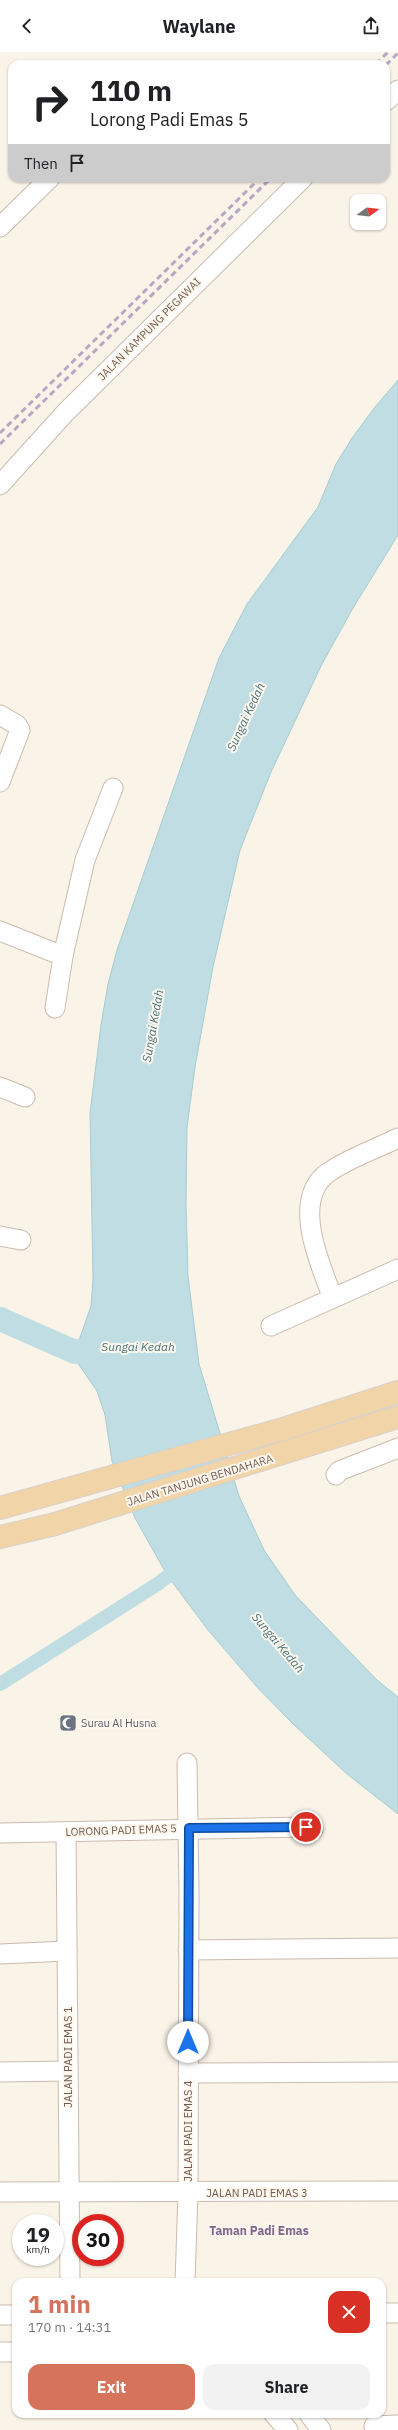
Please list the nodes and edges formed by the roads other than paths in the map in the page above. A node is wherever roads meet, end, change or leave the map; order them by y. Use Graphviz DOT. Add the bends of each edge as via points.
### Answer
graph roads {
  1 [pos="398,90"];
  2 [pos="390,97"];
  3 [pos="46,182"];
  4 [pos="299,182"];
  5 [pos="0,227"];
  6 [pos="0,485"];
  7 [pos="0,715"];
  8 [pos="0,782"];
  9 [pos="113,788"];
  10 [pos="0,931"];
  11 [pos="63,956"];
  12 [pos="55,1008"];
  13 [pos="0,1087"];
  14 [pos="25,1097"];
  15 [pos="398,1138"];
  16 [pos="0,1236"];
  17 [pos="21,1240"];
  18 [pos="398,1269"];
  19 [pos="333,1298"];
  20 [pos="271,1326"];
  21 [pos="398,1392"];
  22 [pos="398,1417"];
  23 [pos="398,1448"];
  24 [pos="336,1475"];
  25 [pos="0,1508"];
  26 [pos="0,1537"];
  27 [pos="187,1763"];
  28 [pos="189,1828"];
  29 [pos="313,1829"];
  30 [pos="66,1832"];
  31 [pos="0,1834"];
  32 [pos="398,1948"];
  33 [pos="188,1950"];
  34 [pos="67,1951"];
  35 [pos="0,1954"];
  36 [pos="68,2071"];
  37 [pos="0,2072"];
  38 [pos="398,2072"];
  39 [pos="188,2073"];
  40 [pos="398,2191"];
  41 [pos="0,2192"];
  42 [pos="69,2192"];
  43 [pos="188,2193"];
  44 [pos="70,2278"];
  45 [pos="185,2278"];
  46 [pos="386,2313"];
  47 [pos="398,2313"];
  48 [pos="0,2315"];
  49 [pos="12,2315"];
  50 [pos="0,2352"];
  51 [pos="12,2352"];
  52 [pos="278,2418"];
  53 [pos="312,2418"];
  54 [pos="398,2425"];
  55 [pos="374,2426"];
  56 [pos="288,2430"];
  57 [pos="321,2430"];
  1 -- 2 [label="street"];
  3 -- 5 [label="street"];
  4 -- 6 [label="street, JALAN KAMPUNG PEGAWAI" via="65,413"];
  7 -- 8 [label="street" via="17,725 20,730"];
  9 -- 11 [label="street" via="85,860"];
  10 -- 11 [label="street"];
  11 -- 12 [label="street"];
  13 -- 14 [label="street"];
  15 -- 19 [label="street" via="329,1172 319,1181 312,1194 311,1234"];
  16 -- 17 [label="street"];
  18 -- 19 [label="street"];
  19 -- 20 [label="street"];
  21 -- 25 [label="main road" via="284,1428"];
  22 -- 26 [label="main road, JALAN TANJUNG BENDAHARA" via="55,1524"];
  23 -- 24 [label="street"];
  27 -- 28 [label="street, JALAN PADI EMAS 4"];
  28 -- 29 [label="street, LORONG PADI EMAS 5"];
  28 -- 30 [label="street, LORONG PADI EMAS 5"];
  28 -- 33 [label="street, JALAN PADI EMAS 4"];
  30 -- 31 [label="street, LORONG PADI EMAS 5"];
  30 -- 34 [label="street, JALAN PADI EMAS 1"];
  32 -- 33 [label="street"];
  33 -- 39 [label="street, JALAN PADI EMAS 4"];
  34 -- 35 [label="street"];
  34 -- 36 [label="street, JALAN PADI EMAS 1"];
  36 -- 37 [label="street"];
  36 -- 42 [label="street, JALAN PADI EMAS 1"];
  38 -- 39 [label="street"];
  39 -- 43 [label="street, JALAN PADI EMAS 4"];
  40 -- 43 [label="street, JALAN PADI EMAS 3"];
  41 -- 42 [label="street, JALAN PADI EMAS 3"];
  42 -- 43 [label="street, JALAN PADI EMAS 3"];
  42 -- 44 [label="street, JALAN PADI EMAS 1"];
  43 -- 45 [label="street, JALAN PADI EMAS 4"];
  46 -- 47 [label="street"];
  48 -- 49 [label="street"];
  50 -- 51 [label="street"];
  52 -- 56 [label="street"];
  53 -- 57 [label="street"];
  54 -- 55 [label="street"];
}
